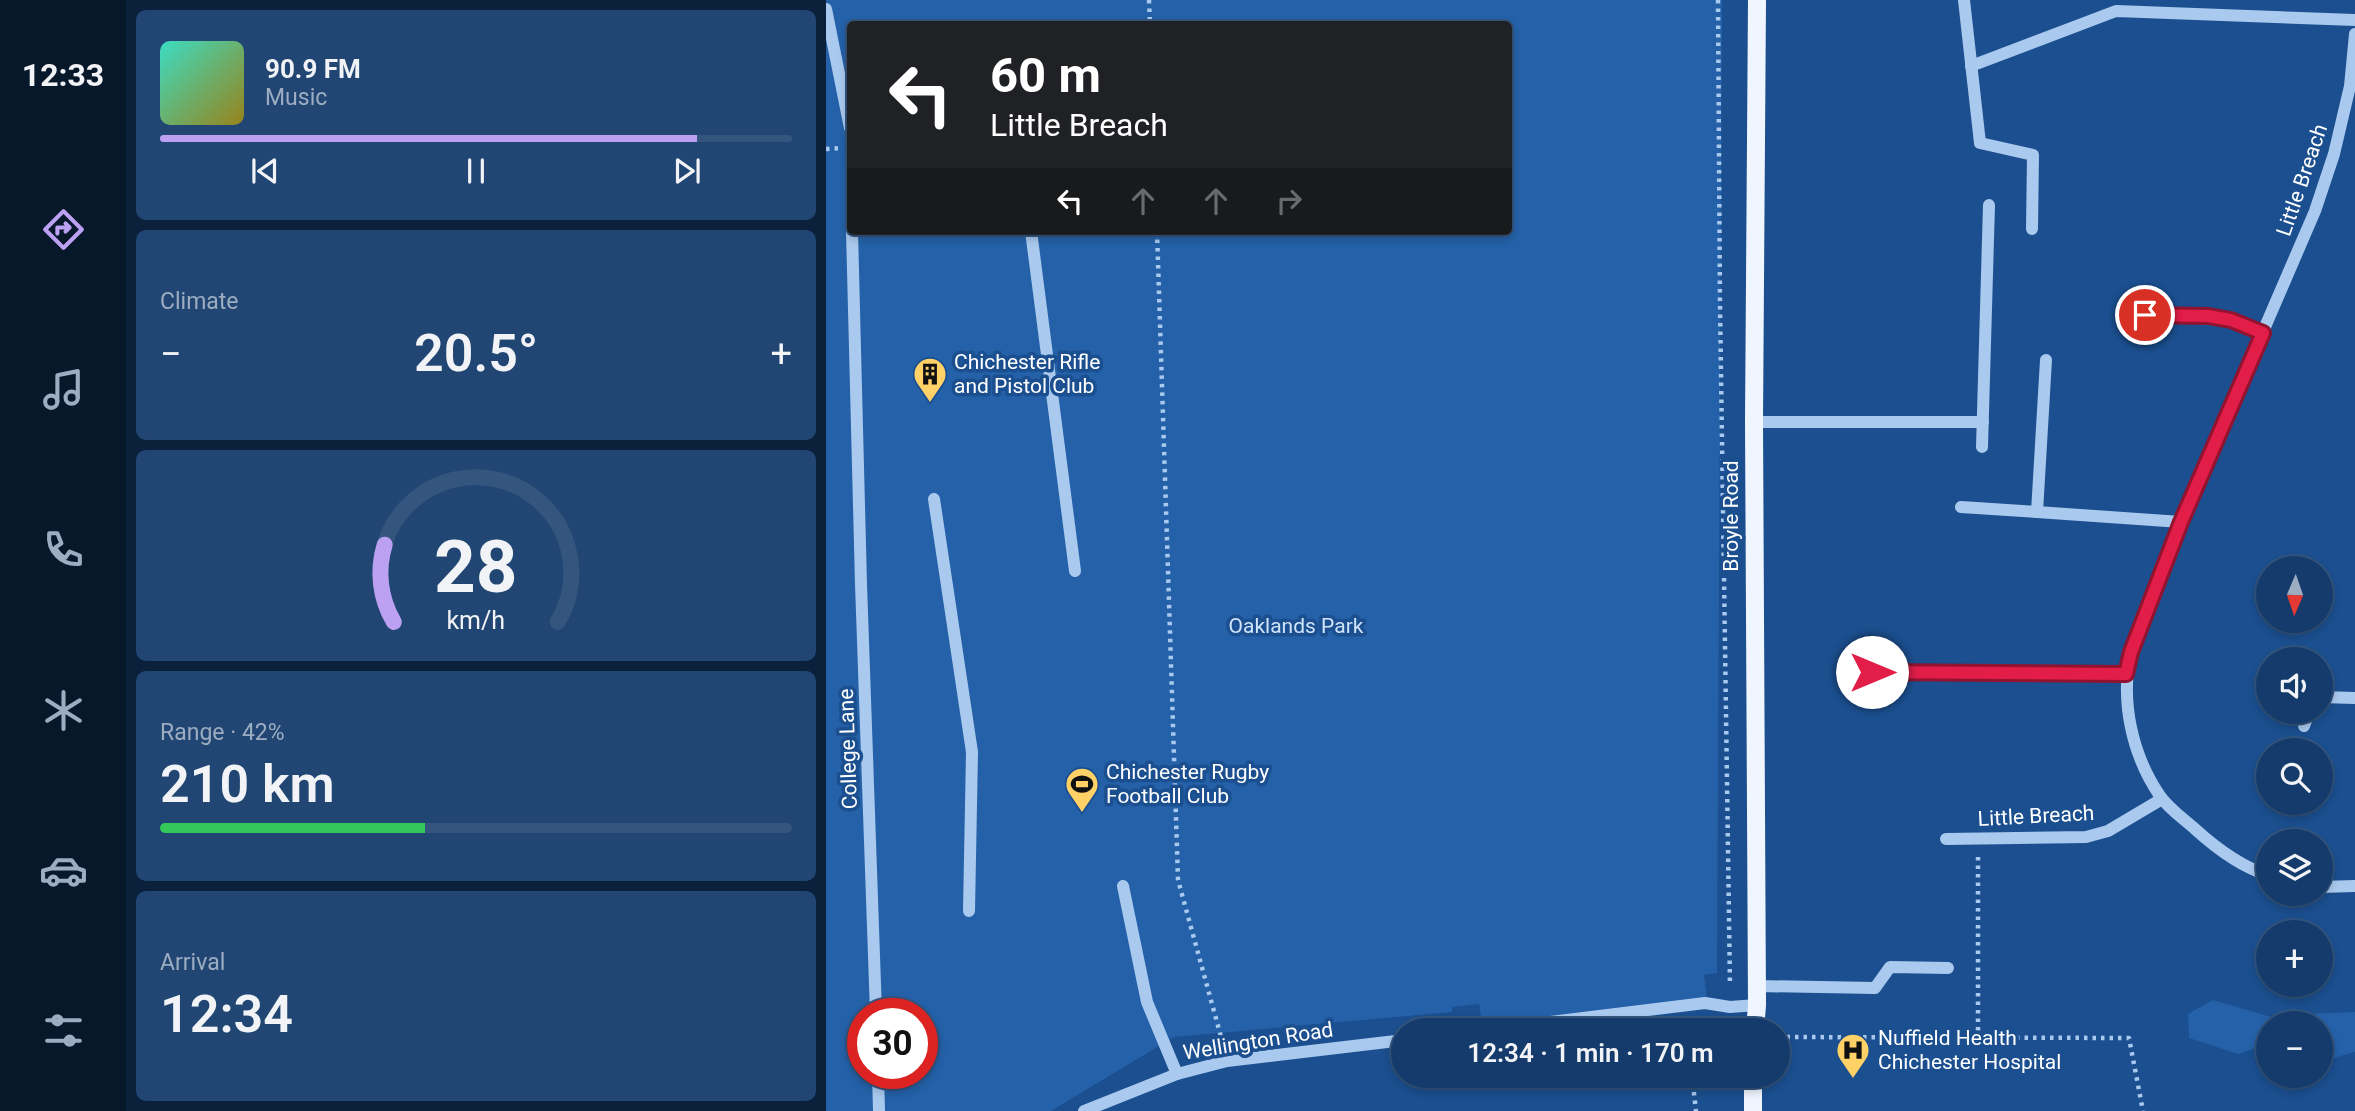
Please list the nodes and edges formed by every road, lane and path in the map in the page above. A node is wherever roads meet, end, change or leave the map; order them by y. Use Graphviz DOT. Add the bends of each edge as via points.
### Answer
graph roads {
  1 [pos="1149,0"];
  2 [pos="1718,0"];
  3 [pos="1757,0"];
  4 [pos="1964,0"];
  5 [pos="826,9"];
  6 [pos="2355,20"];
  7 [pos="1150,21"];
  8 [pos="2355,34"];
  9 [pos="1971,66"];
  10 [pos="847,113"];
  11 [pos="847,148"];
  12 [pos="826,149"];
  13 [pos="1989,205"];
  14 [pos="2032,229"];
  15 [pos="852,235"];
  16 [pos="1032,235"];
  17 [pos="1157,235"];
  18 [pos="2123,315"];
  19 [pos="2263,333"];
  20 [pos="2046,360"];
  21 [pos="1754,422"];
  22 [pos="1983,422"];
  23 [pos="1982,447"];
  24 [pos="934,499"];
  25 [pos="1961,507"];
  26 [pos="2037,512"];
  27 [pos="2181,522"];
  28 [pos="1075,571"];
  29 [pos="1872,672"];
  30 [pos="2126,674"];
  31 [pos="2333,697"];
  32 [pos="2355,698"];
  33 [pos="2162,799"];
  34 [pos="1946,839"];
  35 [pos="1978,839"];
  36 [pos="2256,870"];
  37 [pos="1123,886"];
  38 [pos="2355,886"];
  39 [pos="2333,887"];
  40 [pos="970,911"];
  41 [pos="1948,968"];
  42 [pos="1756,986"];
  43 [pos="875,998"];
  44 [pos="1757,1005"];
  45 [pos="1730,1007"];
  46 [pos="1583,1018"];
  47 [pos="1756,1018"];
  48 [pos="1790,1037"];
  49 [pos="1978,1038"];
  50 [pos="1391,1042"];
  51 [pos="1227,1061"];
  52 [pos="1177,1074"];
  53 [pos="1693,1088"];
  54 [pos="1753,1088"];
  55 [pos="878,1089"];
  56 [pos="879,1111"];
  57 [pos="1084,1111"];
  58 [pos="1696,1111"];
  59 [pos="1753,1111"];
  60 [pos="2143,1111"];
  1 -- 7 [label="path"];
  2 -- 45 [label="path"];
  3 -- 21 [label="main road, Broyle Road"];
  4 -- 9 [label="street"];
  5 -- 10 [label="street"];
  6 -- 9 [label="street" via="2116,11"];
  8 -- 19 [label="street, Little Breach" via="2350,86 2334,154"];
  9 -- 14 [label="street" via="1980,143 2033,155"];
  11 -- 12 [label="path"];
  13 -- 22 [label="street"];
  15 -- 43 [label="street, College Lane"];
  16 -- 28 [label="street"];
  17 -- 51 [label="path" via="1178,880"];
  18 -- 19 [label="street" via="2208,316"];
  19 -- 27 [label="street, Little Breach"];
  20 -- 26 [label="street"];
  21 -- 22 [label="street"];
  21 -- 42 [label="main road, Broyle Road"];
  22 -- 23 [label="street"];
  24 -- 40 [label="street" via="972,752"];
  25 -- 26 [label="street"];
  26 -- 27 [label="street"];
  27 -- 30 [label="street, Little Breach"];
  29 -- 30 [label="street"];
  30 -- 33 [label="street, Little Breach" via="2127,711 2135,743"];
  31 -- 32 [label="street"];
  33 -- 35 [label="street, Little Breach" via="2108,831 2085,837"];
  33 -- 36 [label="street, Little Breach" via="2214,847"];
  34 -- 35 [label="street, Little Breach"];
  35 -- 49 [label="path"];
  37 -- 52 [label="street" via="1147,1002"];
  38 -- 39 [label="street"];
  41 -- 42 [label="street" via="1890,967 1875,988"];
  42 -- 44 [label="main road, Broyle Road"];
  44 -- 45 [label="street"];
  44 -- 47 [label="main road, Broyle Road"];
  45 -- 46 [label="street" via="1705,1003"];
  48 -- 49 [label="path"];
  49 -- 60 [label="path" via="2129,1038"];
  50 -- 51 [label="street, Wellington Road"];
  51 -- 52 [label="street, Wellington Road"];
  52 -- 57 [label="street, Wellington Road"];
  53 -- 58 [label="path"];
  54 -- 59 [label="main road"];
  55 -- 56 [label="street"];
}
